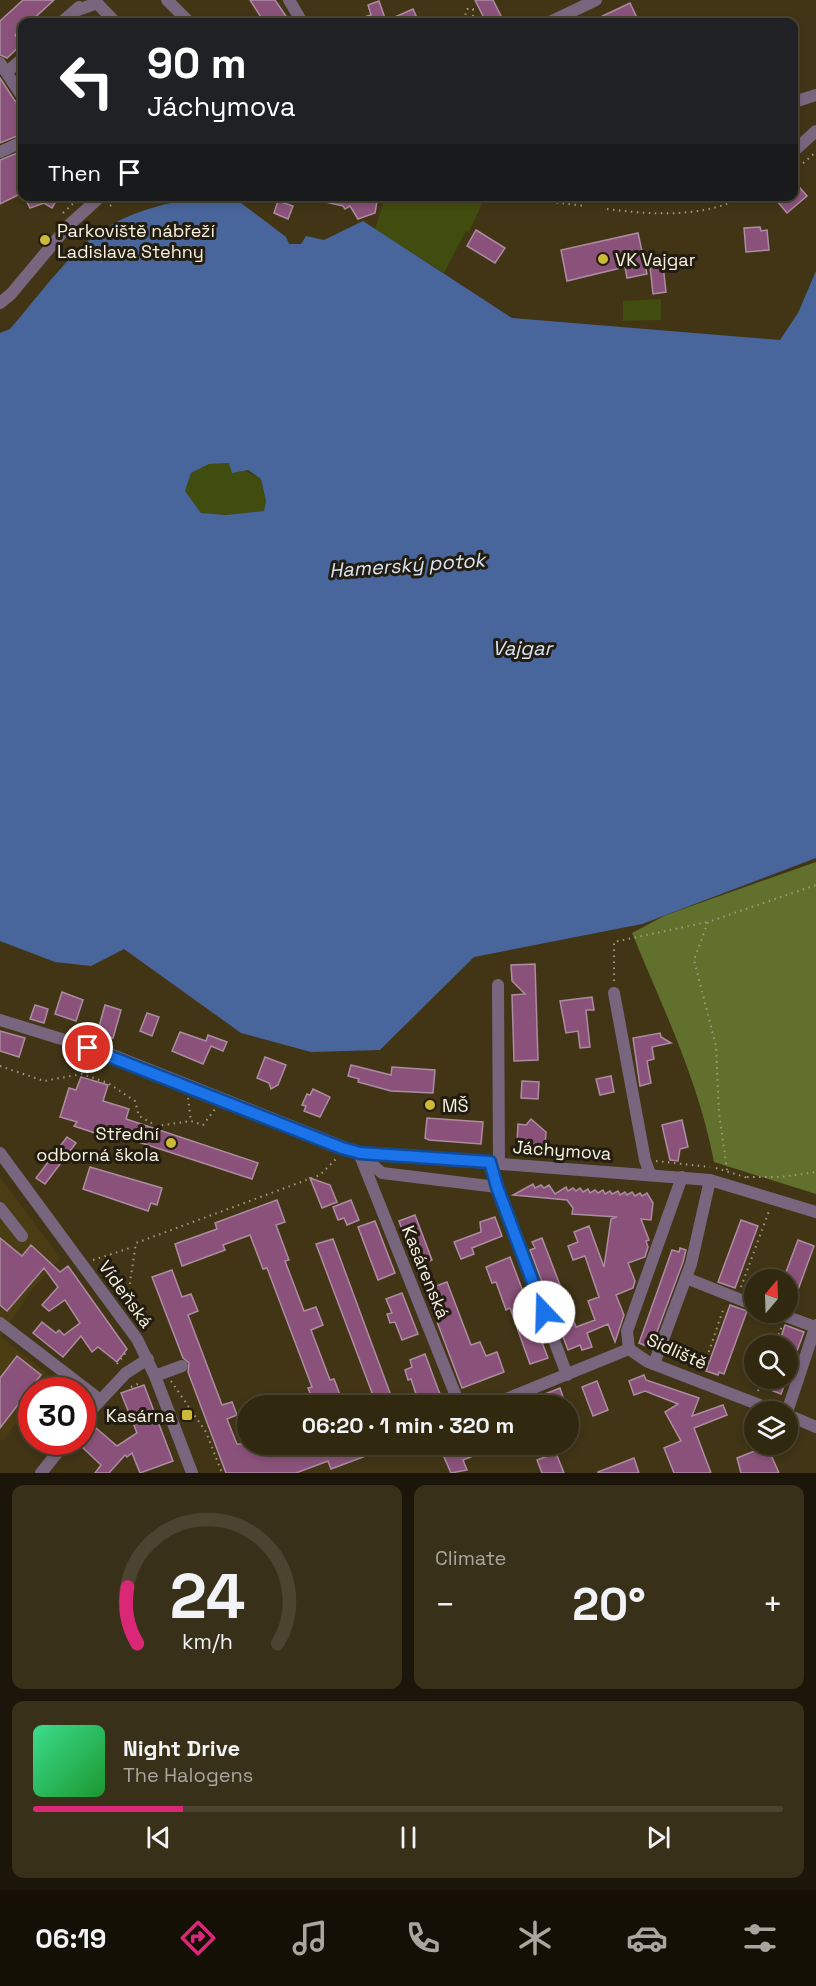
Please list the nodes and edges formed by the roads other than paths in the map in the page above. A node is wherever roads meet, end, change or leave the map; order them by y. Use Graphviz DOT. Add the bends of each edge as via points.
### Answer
graph roads {
  1 [pos="167,0"];
  2 [pos="289,0"];
  3 [pos="596,0"];
  4 [pos="67,18"];
  5 [pos="111,18"];
  6 [pos="185,18"];
  7 [pos="300,18"];
  8 [pos="558,18"];
  9 [pos="18,61"];
  10 [pos="4,68"];
  11 [pos="18,90"];
  12 [pos="816,95"];
  13 [pos="798,101"];
  14 [pos="816,131"];
  15 [pos="18,144"];
  16 [pos="798,147"];
  17 [pos="0,152"];
  18 [pos="96,201"];
  19 [pos="0,303"];
  20 [pos="498,985"];
  21 [pos="615,993"];
  22 [pos="0,1020"];
  23 [pos="360,1153"];
  24 [pos="0,1154"];
  25 [pos="495,1163"];
  26 [pos="650,1174"];
  27 [pos="682,1177"];
  28 [pos="710,1180"];
  29 [pos="497,1187"];
  30 [pos="0,1208"];
  31 [pos="816,1212"];
  32 [pos="22,1236"];
  33 [pos="686,1278"];
  34 [pos="744,1298"];
  35 [pos="798,1320"];
  36 [pos="3,1326"];
  37 [pos="815,1326"];
  38 [pos="629,1348"];
  39 [pos="148,1359"];
  40 [pos="654,1364"];
  41 [pos="182,1366"];
  42 [pos="160,1374"];
  43 [pos="567,1375"];
  44 [pos="456,1395"];
  45 [pos="517,1395"];
  46 [pos="99,1399"];
  47 [pos="750,1401"];
  48 [pos="791,1401"];
  49 [pos="96,1403"];
  50 [pos="798,1418"];
  51 [pos="815,1425"];
  52 [pos="56,1455"];
  53 [pos="41,1473"];
  54 [pos="192,1473"];
  1 -- 6 [label="street"];
  2 -- 7 [label="street"];
  3 -- 8 [label="street"];
  4 -- 5 [label="street" via="78,8 97,3"];
  9 -- 10 [label="street"];
  10 -- 11 [label="street"];
  12 -- 13 [label="street"];
  14 -- 16 [label="street"];
  15 -- 17 [label="street"];
  18 -- 19 [label="street"];
  20 -- 25 [label="street"];
  21 -- 26 [label="street"];
  22 -- 23 [label="street, Jáchymova" via="110,1054"];
  23 -- 25 [label="street, Jáchymova"];
  23 -- 29 [label="street" via="382,1173"];
  23 -- 44 [label="street, Kasárenská"];
  24 -- 39 [label="street, Vídeňská" via="122,1317"];
  25 -- 26 [label="street, Jáchymova"];
  25 -- 29 [label="street"];
  26 -- 27 [label="street, Jáchymova"];
  27 -- 28 [label="street, Jáchymova"];
  27 -- 38 [label="street, Sídliště" via="627,1331"];
  28 -- 31 [label="street, Jáchymova"];
  28 -- 33 [label="street"];
  29 -- 43 [label="street"];
  30 -- 32 [label="street"];
  33 -- 34 [label="street"];
  33 -- 40 [label="street"];
  35 -- 37 [label="street"];
  36 -- 46 [label="street"];
  37 -- 48 [label="street"];
  38 -- 40 [label="street, Sídliště"];
  38 -- 43 [label="street"];
  39 -- 42 [label="street, Vídeňská"];
  39 -- 46 [label="street" via="126,1373"];
  40 -- 47 [label="street, Sídliště"];
  41 -- 42 [label="street"];
  42 -- 54 [label="street, Vídeňská"];
  43 -- 45 [label="street"];
  46 -- 49 [label="street"];
  50 -- 51 [label="street"];
  52 -- 53 [label="street"];
}
